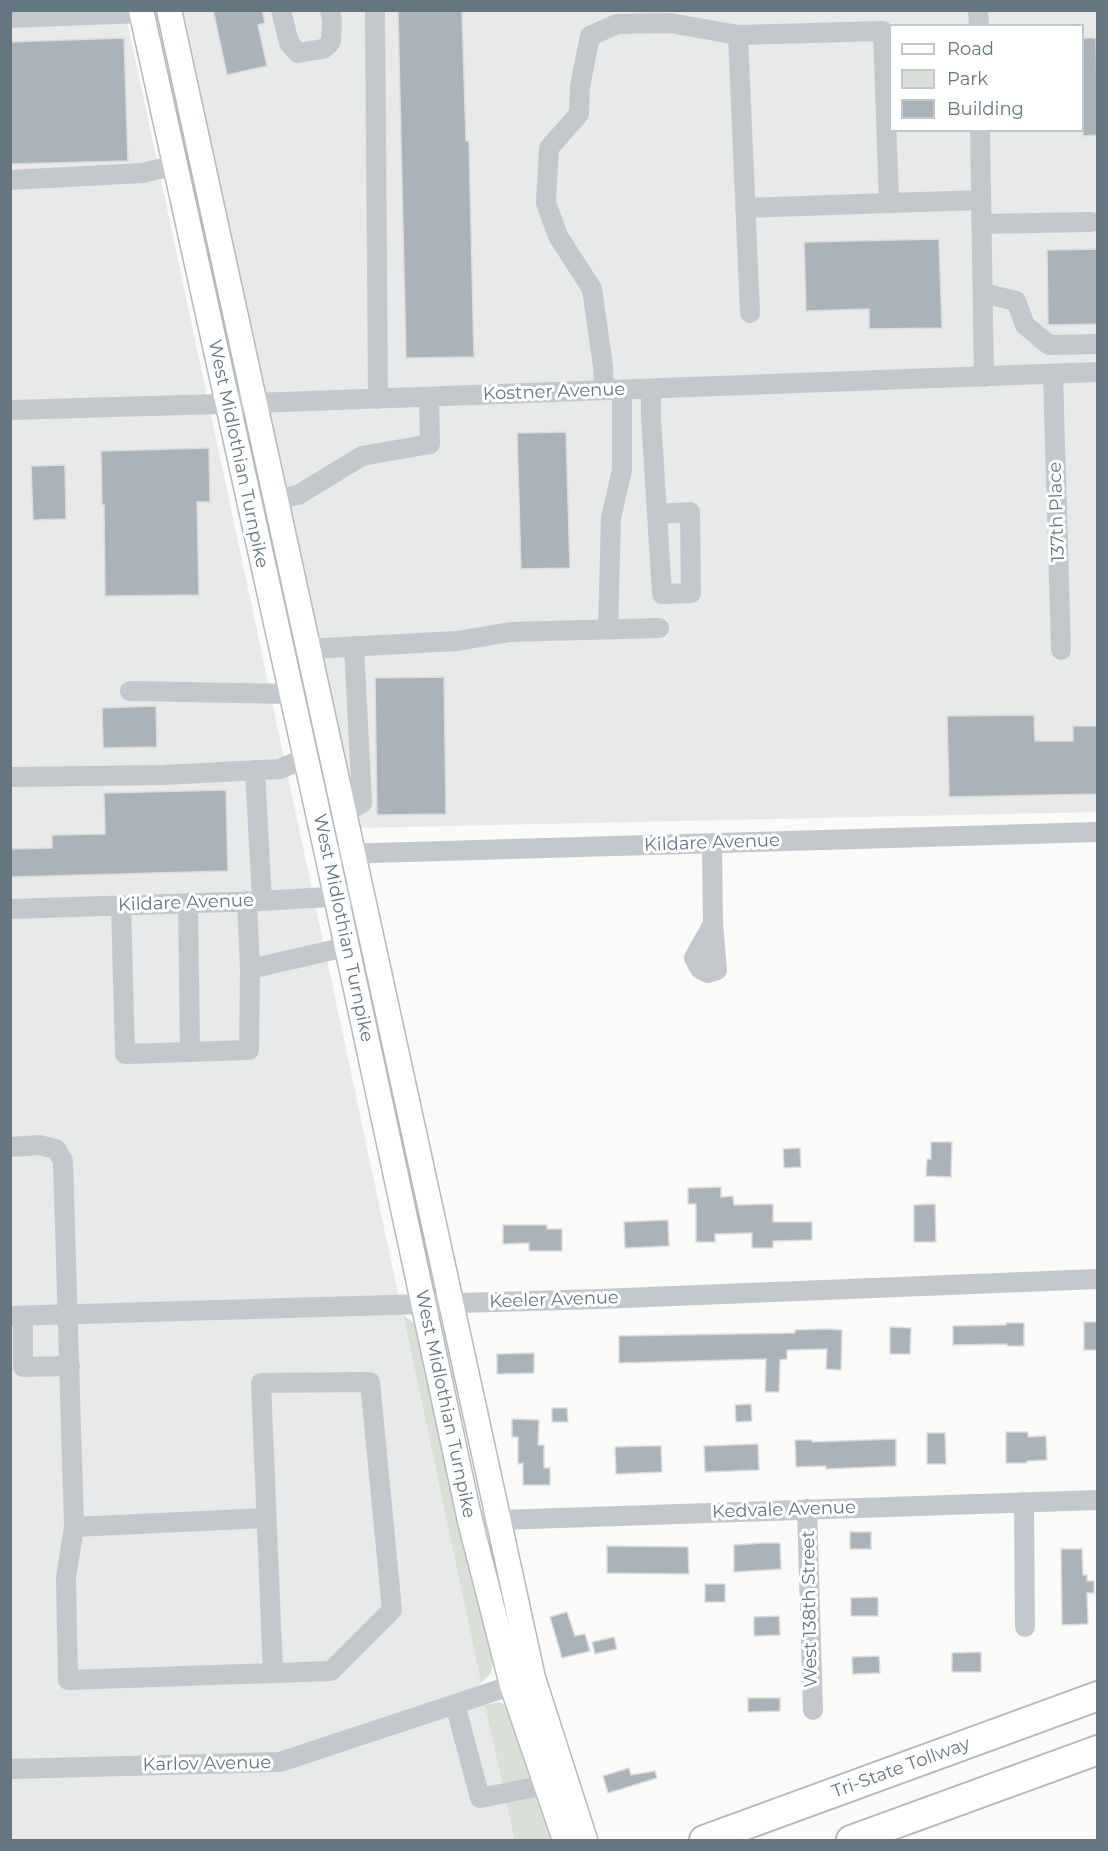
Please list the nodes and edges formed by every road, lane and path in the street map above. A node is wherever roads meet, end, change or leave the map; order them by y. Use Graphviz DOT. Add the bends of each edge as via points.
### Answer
graph roads {
  1 [pos="168,10"];
  2 [pos="281,10"];
  3 [pos="330,10"];
  4 [pos="375,10"];
  5 [pos="142,12"];
  6 [pos="10,18"];
  7 [pos="738,35"];
  8 [pos="980,132"];
  9 [pos="175,165"];
  10 [pos="10,180"];
  11 [pos="981,200"];
  12 [pos="889,203"];
  13 [pos="745,207"];
  14 [pos="1091,222"];
  15 [pos="981,224"];
  16 [pos="983,293"];
  17 [pos="750,313"];
  18 [pos="1098,344"];
  19 [pos="1098,372"];
  20 [pos="1053,374"];
  21 [pos="984,377"];
  22 [pos="651,389"];
  23 [pos="613,390"];
  24 [pos="429,397"];
  25 [pos="378,399"];
  26 [pos="255,403"];
  27 [pos="227,404"];
  28 [pos="10,410"];
  29 [pos="276,499"];
  30 [pos="658,514"];
  31 [pos="659,628"];
  32 [pos="608,629"];
  33 [pos="354,646"];
  34 [pos="308,649"];
  35 [pos="1061,650"];
  36 [pos="130,691"];
  37 [pos="291,694"];
  38 [pos="305,758"];
  39 [pos="255,770"];
  40 [pos="10,777"];
  41 [pos="344,813"];
  42 [pos="1098,832"];
  43 [pos="712,843"];
  44 [pos="353,853"];
  45 [pos="327,854"];
  46 [pos="362,895"];
  47 [pos="335,896"];
  48 [pos="254,901"];
  49 [pos="188,903"];
  50 [pos="121,906"];
  51 [pos="10,909"];
  52 [pos="713,924"];
  53 [pos="346,947"];
  54 [pos="250,969"];
  55 [pos="190,1052"];
  56 [pos="10,1148"];
  57 [pos="1098,1279"];
  58 [pos="450,1303"];
  59 [pos="424,1304"];
  60 [pos="68,1314"];
  61 [pos="17,1316"];
  62 [pos="70,1366"];
  63 [pos="1098,1500"];
  64 [pos="1024,1502"];
  65 [pos="807,1509"];
  66 [pos="266,1518"];
  67 [pos="497,1520"];
  68 [pos="470,1521"];
  69 [pos="74,1527"];
  70 [pos="1025,1627"];
  71 [pos="273,1673"];
  72 [pos="523,1682"];
  73 [pos="1098,1696"];
  74 [pos="455,1704"];
  75 [pos="813,1710"];
  76 [pos="1098,1750"];
  77 [pos="10,1769"];
  78 [pos="546,1785"];
  79 [pos="565,1840"];
  80 [pos="585,1840"];
  81 [pos="704,1840"];
  82 [pos="852,1840"];
  1 -- 26 [label="main road, West Midlothian Turnpike"];
  2 -- 3 [label="street" via="289,43 298,53 323,49 331,41"];
  4 -- 25 [label="street"];
  5 -- 6 [label="street"];
  5 -- 9 [label="main road, West Midlothian Turnpike"];
  7 -- 12 [label="street" via="883,31"];
  7 -- 13 [label="street"];
  7 -- 23 [label="street" via="670,23 617,24 590,36 579,114 549,148 546,203 558,236 592,289 603,366"];
  8 -- 11 [label="street"];
  9 -- 10 [label="street" via="143,173"];
  9 -- 27 [label="main road, West Midlothian Turnpike"];
  11 -- 12 [label="street"];
  11 -- 15 [label="street"];
  12 -- 13 [label="street"];
  13 -- 17 [label="street"];
  14 -- 15 [label="street"];
  15 -- 16 [label="street"];
  16 -- 18 [label="street" via="1016,301 1025,325 1048,345"];
  16 -- 21 [label="street"];
  19 -- 20 [label="street, Kostner Avenue"];
  20 -- 21 [label="street, Kostner Avenue"];
  20 -- 35 [label="street, 137th Place"];
  21 -- 22 [label="street, Kostner Avenue"];
  22 -- 23 [label="street, Kostner Avenue"];
  22 -- 30 [label="street"];
  23 -- 24 [label="street, Kostner Avenue"];
  23 -- 32 [label="street" via="622,470 611,518"];
  24 -- 25 [label="street, Kostner Avenue"];
  24 -- 29 [label="street" via="430,444 362,456 298,495"];
  25 -- 26 [label="street, Kostner Avenue"];
  26 -- 27 [label="street, Kostner Avenue"];
  26 -- 29 [label="main road, West Midlothian Turnpike"];
  27 -- 28 [label="street, Kostner Avenue"];
  27 -- 37 [label="main road, West Midlothian Turnpike"];
  29 -- 34 [label="main road, West Midlothian Turnpike"];
  31 -- 32 [label="street"];
  32 -- 33 [label="street" via="510,632 457,641"];
  33 -- 34 [label="street"];
  33 -- 41 [label="street" via="362,803"];
  34 -- 41 [label="main road, West Midlothian Turnpike"];
  36 -- 37 [label="street"];
  37 -- 38 [label="main road, West Midlothian Turnpike"];
  38 -- 39 [label="street" via="280,769"];
  38 -- 45 [label="main road, West Midlothian Turnpike"];
  39 -- 40 [label="street"];
  39 -- 48 [label="street"];
  41 -- 44 [label="main road, West Midlothian Turnpike"];
  42 -- 43 [label="street, Kildare Avenue"];
  43 -- 44 [label="street, Kildare Avenue"];
  43 -- 52 [label="street"];
  44 -- 45 [label="street, Kildare Avenue"];
  44 -- 46 [label="main road, West Midlothian Turnpike"];
  45 -- 47 [label="main road, West Midlothian Turnpike"];
  46 -- 47 [label="street, Kildare Avenue"];
  46 -- 58 [label="main road, West Midlothian Turnpike"];
  47 -- 48 [label="street, Kildare Avenue"];
  47 -- 53 [label="main road, West Midlothian Turnpike"];
  48 -- 49 [label="street, Kildare Avenue"];
  48 -- 54 [label="street"];
  49 -- 50 [label="street, Kildare Avenue"];
  49 -- 55 [label="street"];
  50 -- 51 [label="street, Kildare Avenue"];
  50 -- 55 [label="street" via="125,1054"];
  53 -- 54 [label="street"];
  53 -- 59 [label="main road, West Midlothian Turnpike"];
  54 -- 55 [label="street" via="249,1050"];
  56 -- 60 [label="street" via="39,1145 56,1149 63,1161"];
  57 -- 58 [label="street, Keeler Avenue"];
  58 -- 59 [label="street, Keeler Avenue"];
  58 -- 67 [label="main road, West Midlothian Turnpike"];
  59 -- 60 [label="street, Keeler Avenue"];
  59 -- 68 [label="main road, West Midlothian Turnpike"];
  60 -- 61 [label="street, Keeler Avenue"];
  60 -- 62 [label="street"];
  61 -- 62 [label="street" via="23,1367"];
  62 -- 69 [label="street"];
  63 -- 64 [label="street, Kedvale Avenue"];
  64 -- 65 [label="street, Kedvale Avenue"];
  64 -- 70 [label="street"];
  65 -- 67 [label="street, Kedvale Avenue"];
  65 -- 75 [label="street, West 138th Street"];
  66 -- 69 [label="street"];
  66 -- 71 [label="street"];
  66 -- 71 [label="street" via="261,1383 370,1382 392,1610 331,1671"];
  67 -- 68 [label="street, Kedvale Avenue"];
  67 -- 72 [label="main road, West Midlothian Turnpike"];
  68 -- 72 [label="main road, West Midlothian Turnpike"];
  69 -- 71 [label="street" via="66,1578 68,1680"];
  72 -- 74 [label="street, Karlov Avenue"];
  72 -- 78 [label="main road, West Midlothian Turnpike"];
  72 -- 80 [label="main road, West Midlothian Turnpike"];
  73 -- 81 [label="highway, Tri-State Tollway"];
  74 -- 77 [label="street, Karlov Avenue" via="280,1762"];
  74 -- 78 [label="street" via="480,1798"];
  76 -- 82 [label="highway"];
  78 -- 79 [label="main road, West Midlothian Turnpike"];
}
